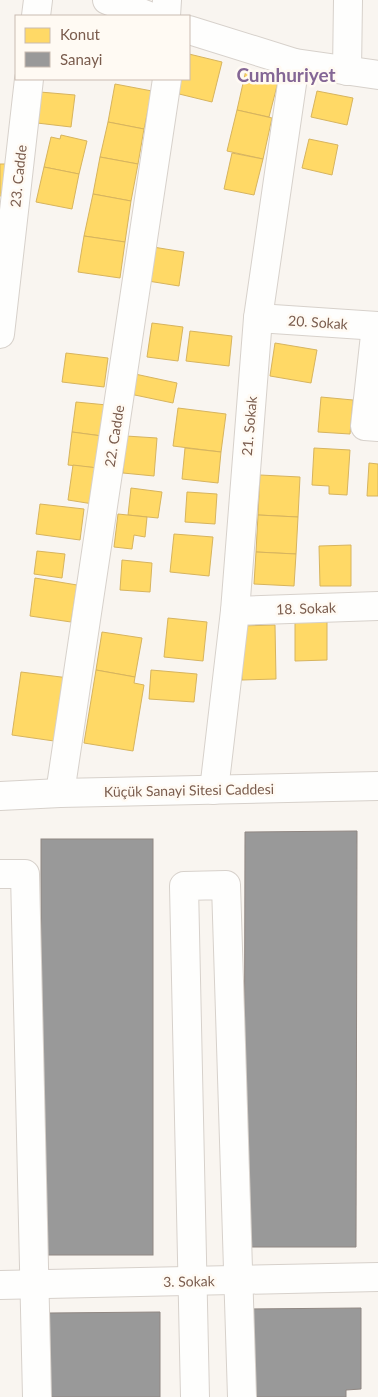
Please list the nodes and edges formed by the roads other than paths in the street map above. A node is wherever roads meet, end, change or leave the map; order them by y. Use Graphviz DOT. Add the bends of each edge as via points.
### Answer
graph roads {
  1 [pos="38,0"];
  2 [pos="107,0"];
  3 [pos="167,0"];
  4 [pos="348,0"];
  5 [pos="36,15"];
  6 [pos="146,15"];
  7 [pos="166,15"];
  8 [pos="190,30"];
  9 [pos="295,63"];
  10 [pos="347,71"];
  11 [pos="378,75"];
  12 [pos="29,80"];
  13 [pos="167,80"];
  14 [pos="258,318"];
  15 [pos="377,326"];
  16 [pos="0,334"];
  17 [pos="378,427"];
  18 [pos="378,606"];
  19 [pos="235,611"];
  20 [pos="378,786"];
  21 [pos="214,790"];
  22 [pos="60,793"];
  23 [pos="0,796"];
  24 [pos="0,874"];
  25 [pos="378,1277"];
  26 [pos="238,1280"];
  27 [pos="193,1281"];
  28 [pos="0,1285"];
  29 [pos="34,1285"];
  30 [pos="37,1397"];
  31 [pos="195,1397"];
  32 [pos="242,1397"];
  1 -- 5 [label="street"];
  2 -- 6 [label="street"];
  3 -- 7 [label="street"];
  4 -- 10 [label="street"];
  8 -- 9 [label="street"];
  9 -- 10 [label="street"];
  9 -- 14 [label="street, 21. Sokak"];
  10 -- 11 [label="street"];
  12 -- 16 [label="street, 23. Cadde"];
  13 -- 22 [label="street, 22. Cadde"];
  14 -- 15 [label="street, 20. Sokak"];
  14 -- 19 [label="street, 21. Sokak"];
  15 -- 17 [label="street" via="365,426"];
  18 -- 19 [label="street, 18. Sokak"];
  19 -- 21 [label="street, 21. Sokak"];
  20 -- 21 [label="street, Küçük Sanayi Sitesi Caddesi"];
  21 -- 22 [label="street, Küçük Sanayi Sitesi Caddesi"];
  22 -- 23 [label="street, Küçük Sanayi Sitesi Caddesi"];
  24 -- 29 [label="street" via="25,874"];
  25 -- 26 [label="street, 3. Sokak"];
  26 -- 27 [label="street, 3. Sokak"];
  26 -- 27 [label="street" via="226,885 184,886"];
  26 -- 32 [label="street"];
  27 -- 29 [label="street, 3. Sokak"];
  27 -- 31 [label="street"];
  28 -- 29 [label="street, 3. Sokak"];
  29 -- 30 [label="street"];
}
